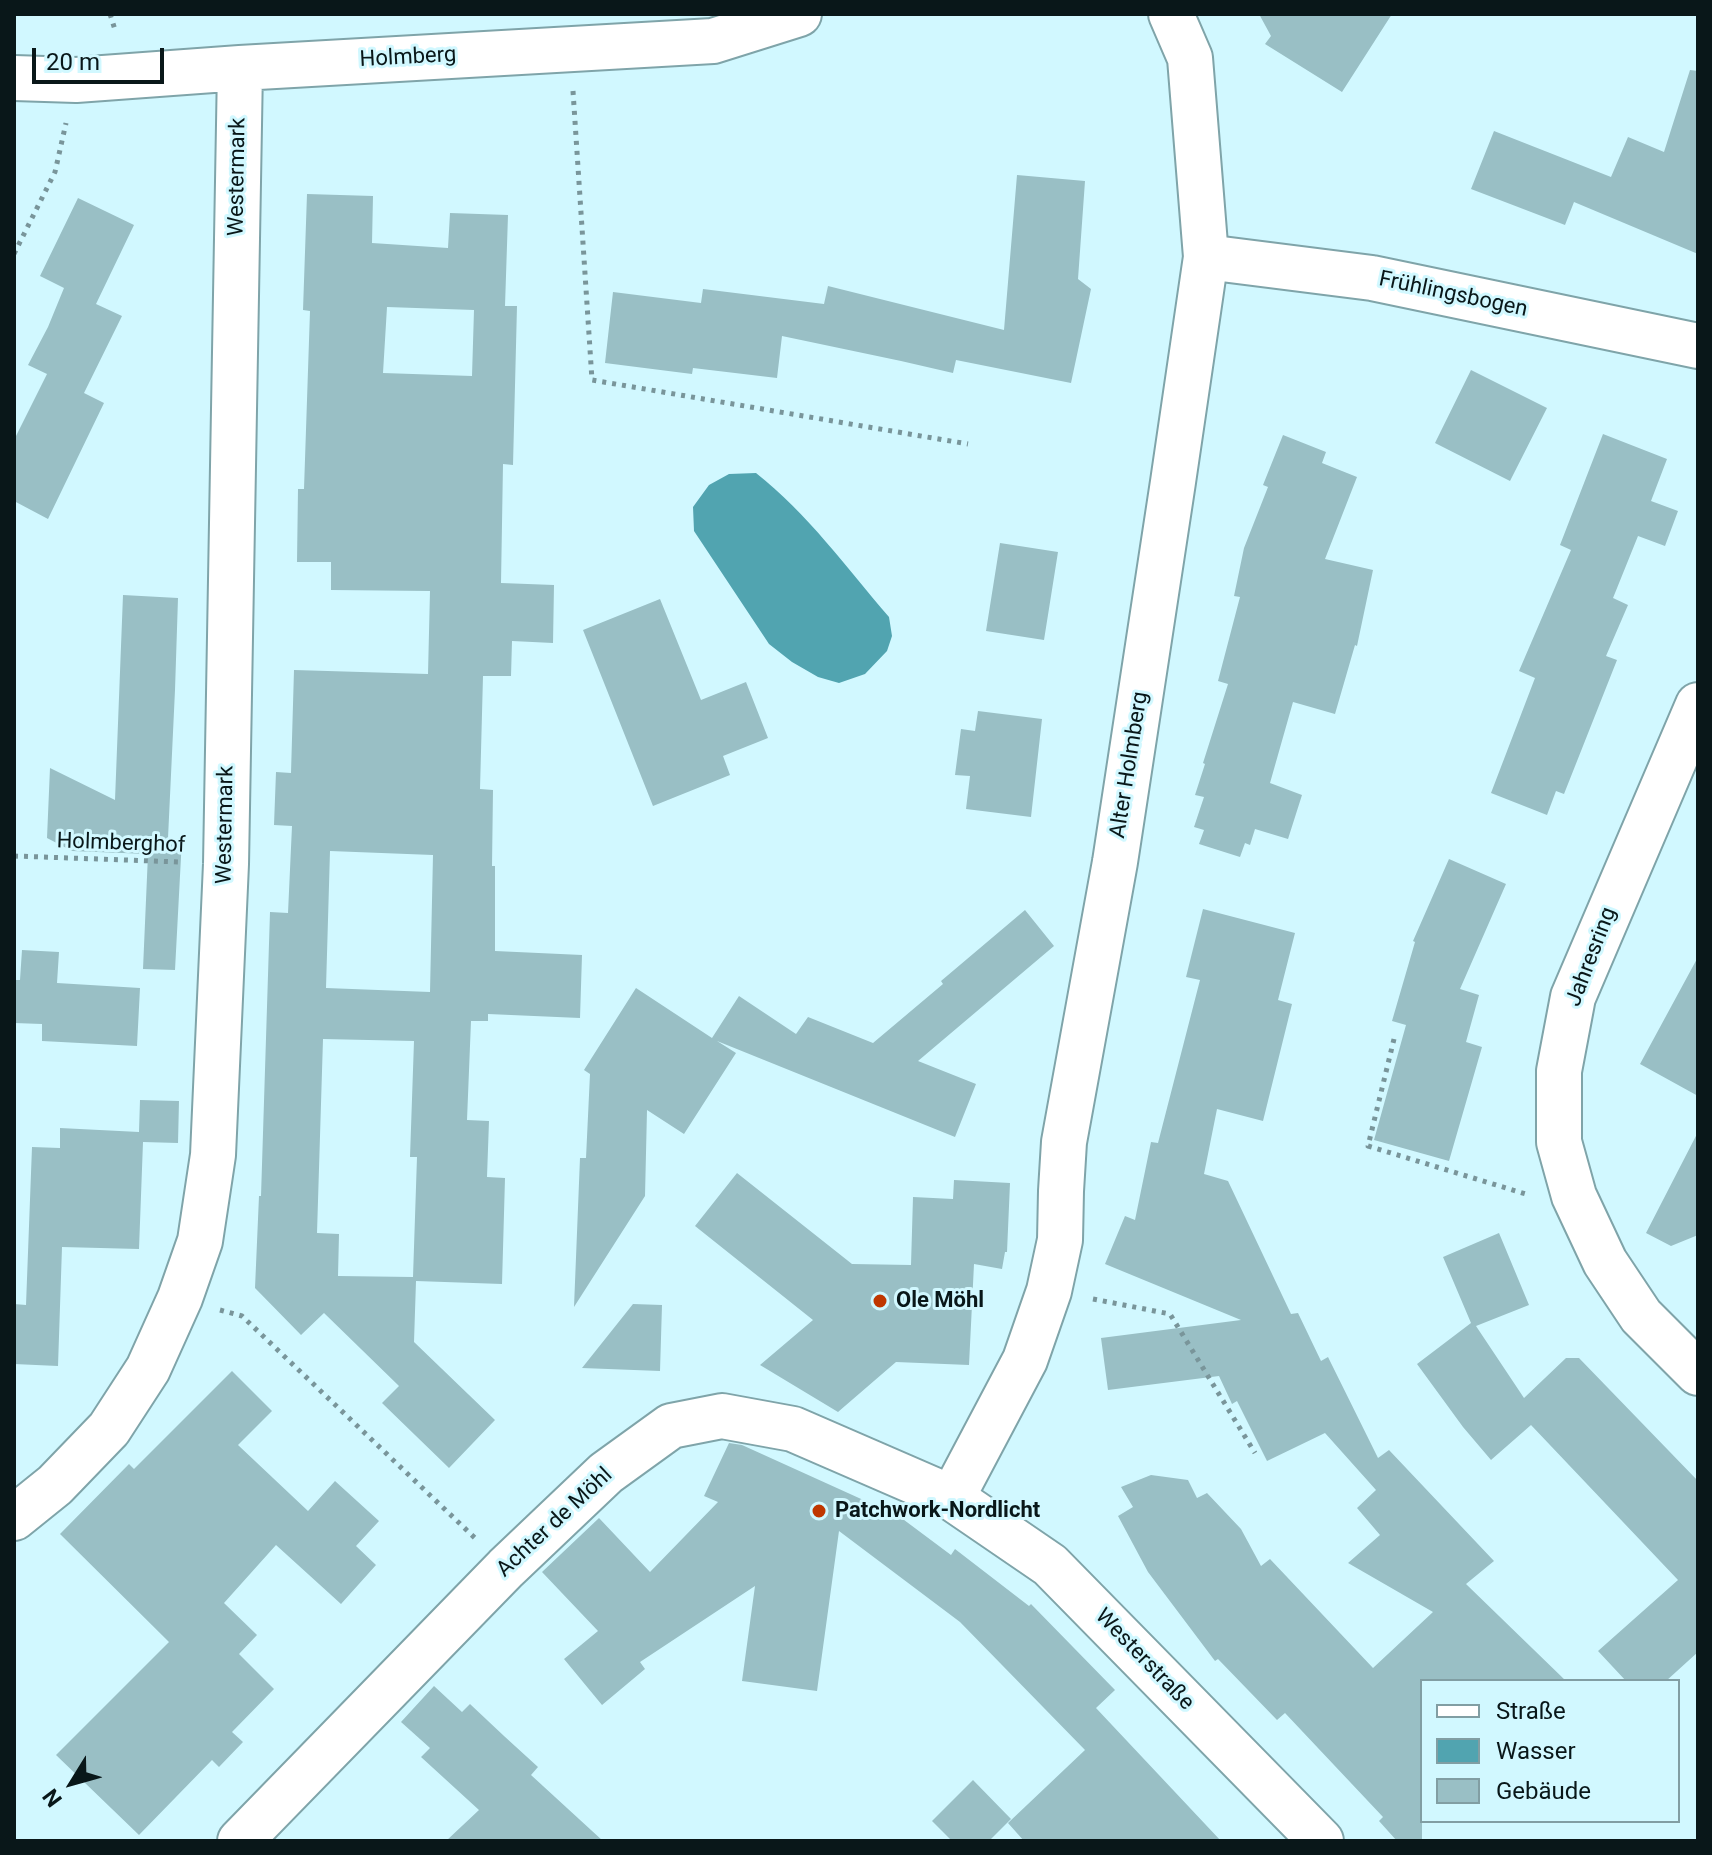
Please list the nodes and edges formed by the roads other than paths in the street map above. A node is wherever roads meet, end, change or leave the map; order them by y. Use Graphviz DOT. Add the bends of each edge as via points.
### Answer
graph roads {
  1 [pos="799,14"];
  2 [pos="1171,14"];
  3 [pos="240,68"];
  4 [pos="14,78"];
  5 [pos="1206,257"];
  6 [pos="1698,346"];
  7 [pos="1698,705"];
  8 [pos="1698,1373"];
  9 [pos="952,1498"];
  10 [pos="14,1518"];
  11 [pos="240,1841"];
  12 [pos="1321,1841"];
  1 -- 3 [label="street, Holmberg" via="713,41"];
  2 -- 5 [label="street, Alter Holmberg" via="1190,58"];
  3 -- 4 [label="street, Holmberg" via="76,80"];
  3 -- 10 [label="street, Westermark" via="226,864 213,1155 200,1241 148,1369 109,1429"];
  5 -- 6 [label="street, Frühlingsbogen" via="1372,278"];
  5 -- 9 [label="street, Alter Holmberg" via="1115,862 1064,1142 1060,1240 1025,1360"];
  7 -- 8 [label="street, Jahresring" via="1573,997 1559,1071 1559,1142 1574,1196 1605,1262 1641,1316"];
  9 -- 11 [label="street, Achter de Möhl" via="793,1429 722,1416 671,1426 606,1473 506,1568"];
  9 -- 12 [label="street, Westerstraße" via="1050,1565"];
}
